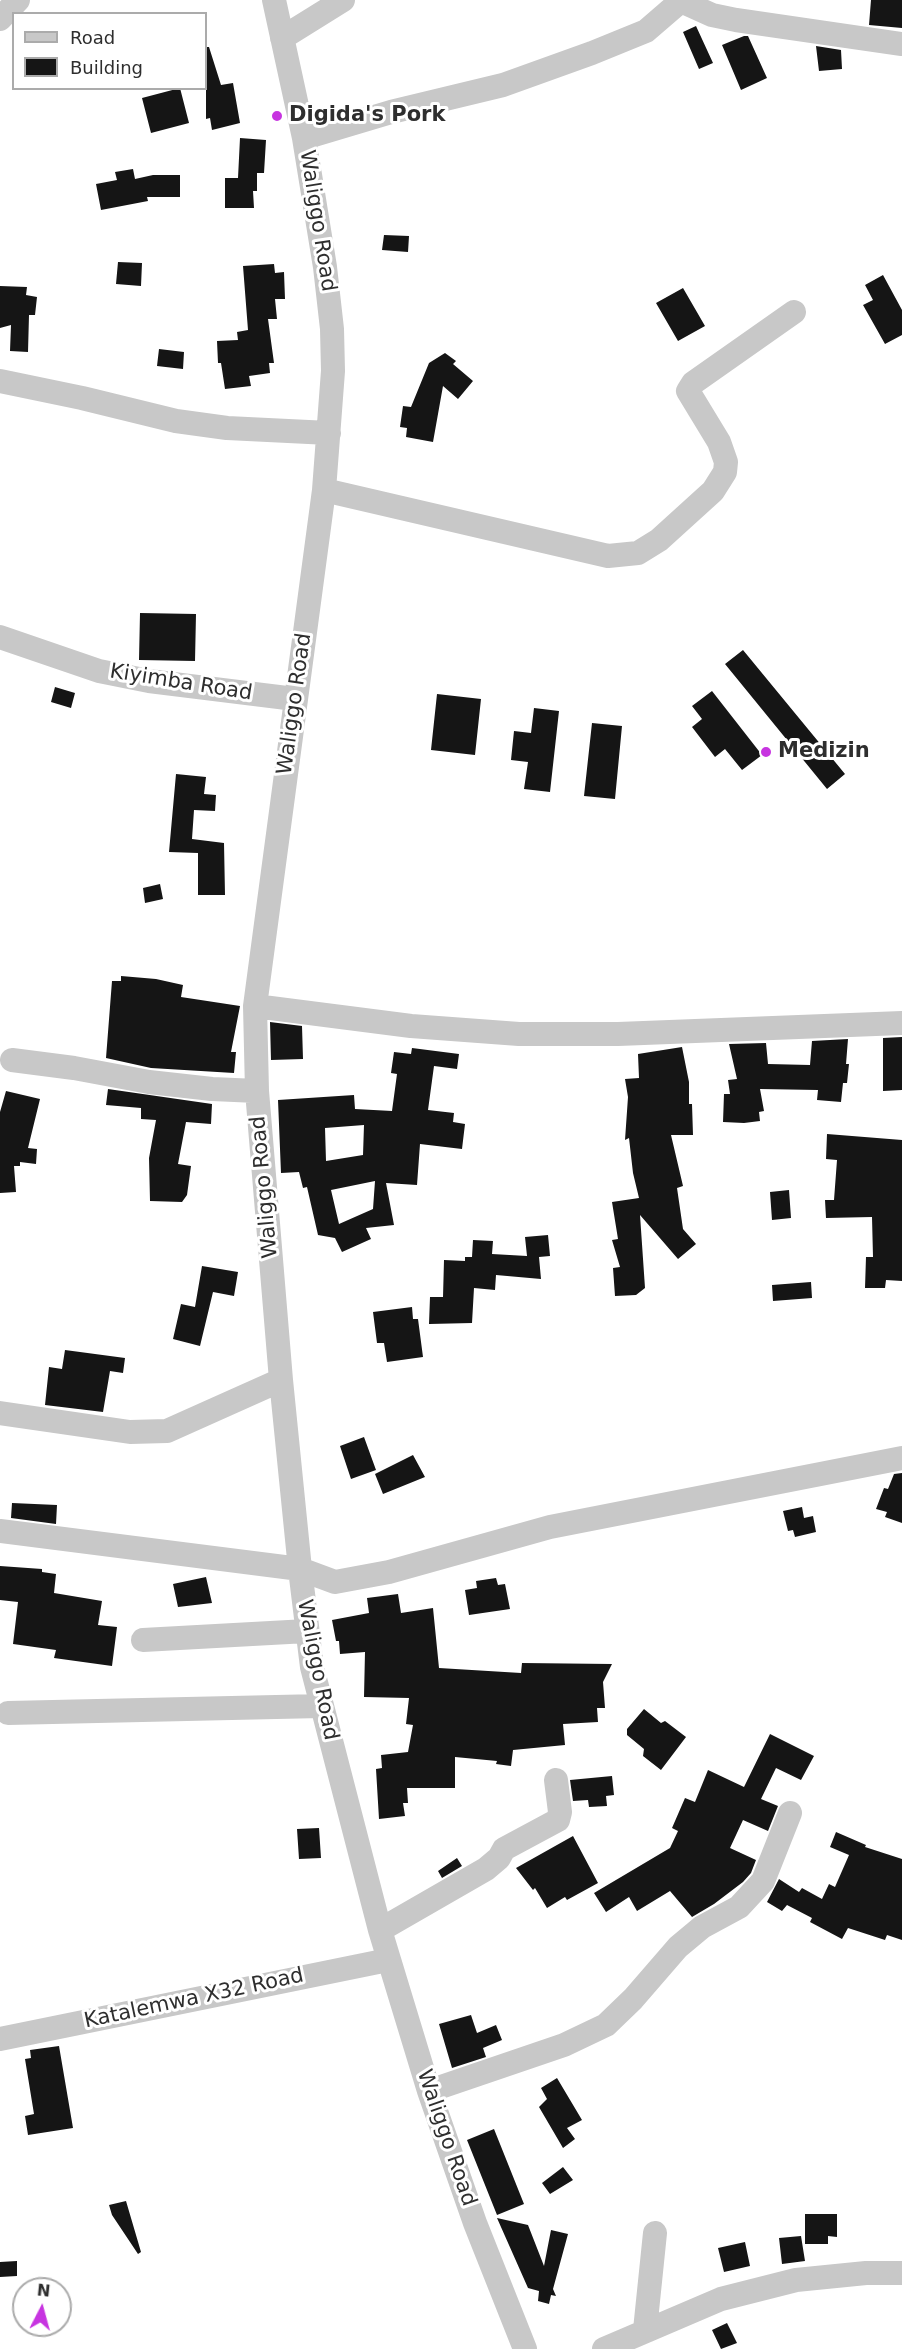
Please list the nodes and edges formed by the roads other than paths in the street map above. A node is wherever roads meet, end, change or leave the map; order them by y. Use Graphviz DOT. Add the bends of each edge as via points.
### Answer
graph roads {
  1 [pos="18,0"];
  2 [pos="274,0"];
  3 [pos="343,0"];
  4 [pos="681,1"];
  5 [pos="0,19"];
  6 [pos="282,38"];
  7 [pos="902,44"];
  8 [pos="304,138"];
  9 [pos="794,312"];
  10 [pos="0,381"];
  11 [pos="329,433"];
  12 [pos="324,490"];
  13 [pos="0,637"];
  14 [pos="295,699"];
  15 [pos="255,1006"];
  16 [pos="902,1023"];
  17 [pos="12,1060"];
  18 [pos="257,1091"];
  19 [pos="281,1380"];
  20 [pos="0,1413"];
  21 [pos="902,1458"];
  22 [pos="0,1531"];
  23 [pos="300,1569"];
  24 [pos="307,1631"];
  25 [pos="143,1640"];
  26 [pos="321,1706"];
  27 [pos="8,1713"];
  28 [pos="556,1780"];
  29 [pos="790,1813"];
  30 [pos="380,1930"];
  31 [pos="388,1960"];
  32 [pos="0,2039"];
  33 [pos="429,2091"];
  34 [pos="655,2233"];
  35 [pos="902,2273"];
  36 [pos="645,2330"];
  37 [pos="525,2349"];
  38 [pos="604,2349"];
  1 -- 5 [label="street"];
  2 -- 6 [label="street, Waliggo Road"];
  3 -- 6 [label="street"];
  4 -- 7 [label="street" via="712,15 736,20"];
  4 -- 8 [label="street" via="646,31 503,86 391,112"];
  6 -- 8 [label="street, Waliggo Road"];
  8 -- 11 [label="street, Waliggo Road" via="332,329"];
  9 -- 12 [label="street" via="693,383 688,391 719,442 725,472 713,491 639,553 608,556"];
  10 -- 11 [label="street" via="176,421"];
  11 -- 12 [label="street, Waliggo Road"];
  12 -- 14 [label="street, Waliggo Road"];
  13 -- 14 [label="street, Kiyimba Road" via="99,671"];
  14 -- 15 [label="street, Waliggo Road"];
  15 -- 16 [label="street" via="411,1026 519,1034"];
  15 -- 18 [label="street, Waliggo Road"];
  17 -- 18 [label="street" via="149,1082"];
  18 -- 19 [label="street, Waliggo Road"];
  19 -- 20 [label="street" via="167,1431 130,1432"];
  19 -- 23 [label="street, Waliggo Road"];
  21 -- 23 [label="street" via="550,1527 388,1572 345,1580 334,1582"];
  22 -- 23 [label="street"];
  23 -- 24 [label="street, Waliggo Road"];
  24 -- 25 [label="street"];
  24 -- 26 [label="street, Waliggo Road"];
  26 -- 27 [label="street"];
  26 -- 30 [label="street, Waliggo Road"];
  28 -- 30 [label="street" via="558,1820 504,1849 486,1869"];
  29 -- 33 [label="street" via="763,1881 739,1907 702,1927 678,1947 606,2025 564,2045"];
  30 -- 31 [label="street, Waliggo Road"];
  31 -- 32 [label="street, Katalemwa X32 Road"];
  31 -- 33 [label="street, Waliggo Road"];
  33 -- 37 [label="street, Waliggo Road"];
  34 -- 36 [label="street"];
  35 -- 36 [label="street" via="796,2280 721,2299"];
  36 -- 38 [label="street"];
}
